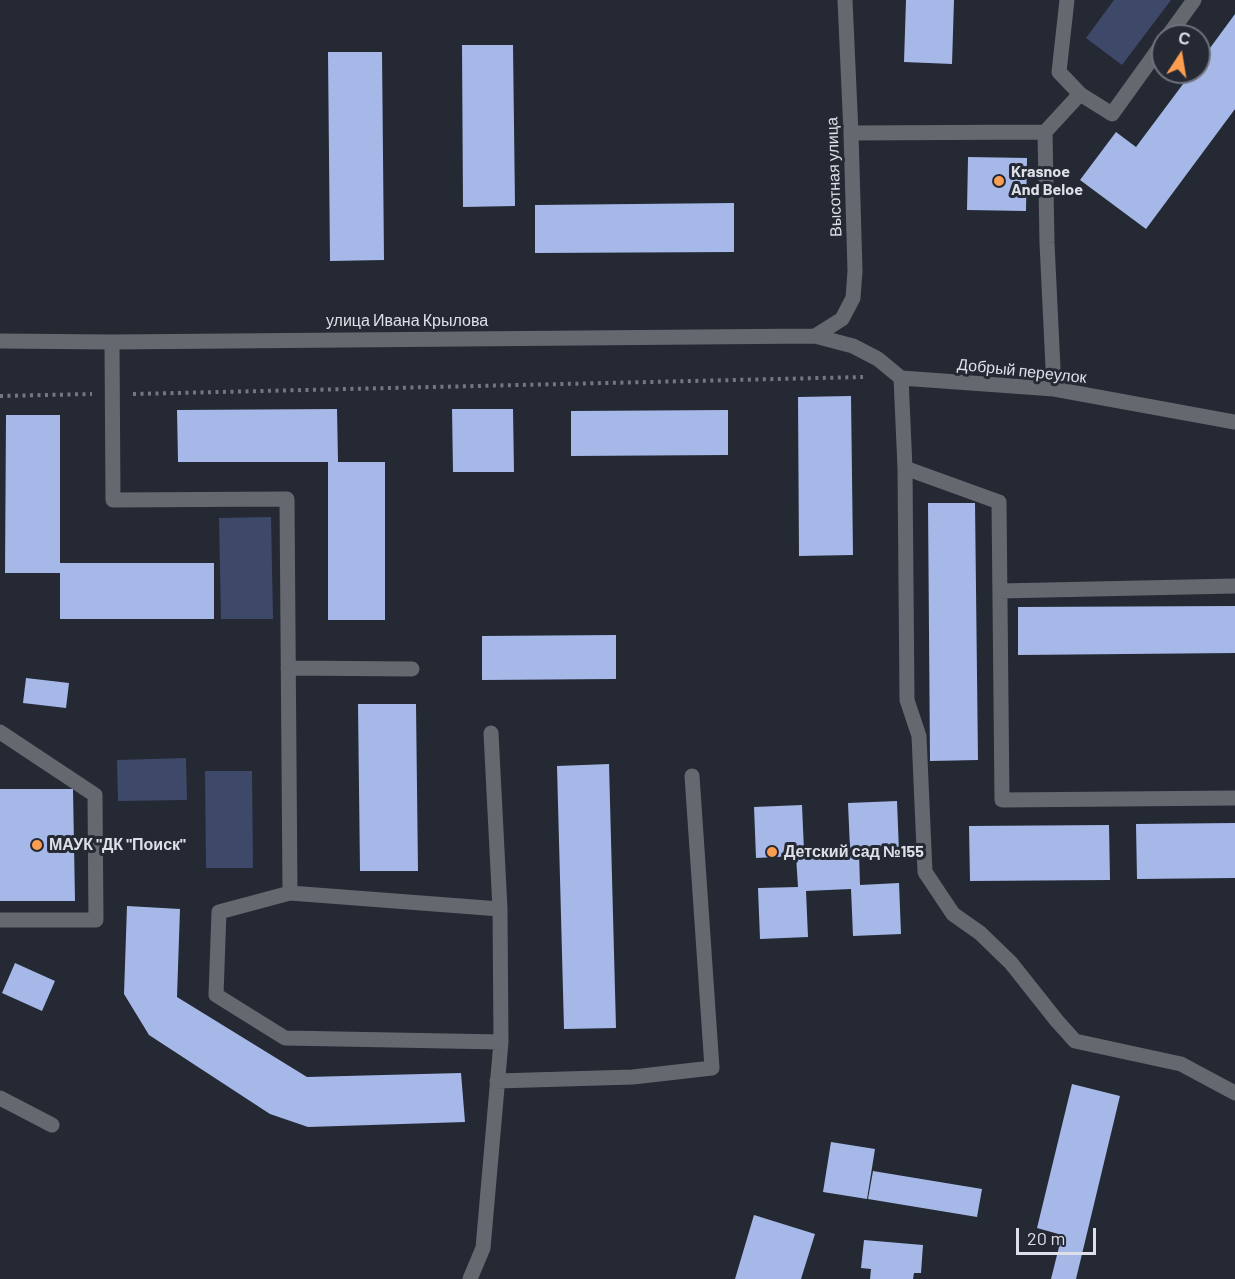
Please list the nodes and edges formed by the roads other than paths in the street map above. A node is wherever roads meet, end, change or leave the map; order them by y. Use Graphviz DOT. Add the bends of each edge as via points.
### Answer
graph roads {
  1 [pos="844,0"];
  2 [pos="1067,0"];
  3 [pos="1194,0"];
  4 [pos="1177,24"];
  5 [pos="1151,60"];
  6 [pos="1080,94"];
  7 [pos="1046,132"];
  8 [pos="851,133"];
  9 [pos="815,336"];
  10 [pos="0,341"];
  11 [pos="112,342"];
  12 [pos="902,378"];
  13 [pos="1054,389"];
  14 [pos="1235,422"];
  15 [pos="905,468"];
  16 [pos="1235,586"];
  17 [pos="1000,591"];
  18 [pos="288,668"];
  19 [pos="412,669"];
  20 [pos="0,732"];
  21 [pos="491,734"];
  22 [pos="692,776"];
  23 [pos="1235,798"];
  24 [pos="290,893"];
  25 [pos="500,909"];
  26 [pos="0,920"];
  27 [pos="501,1042"];
  28 [pos="497,1081"];
  29 [pos="1235,1093"];
  30 [pos="0,1098"];
  31 [pos="52,1125"];
  32 [pos="470,1279"];
  1 -- 8 [label="street, Высотная улица"];
  2 -- 6 [label="street" via="1059,72"];
  3 -- 4 [label="street"];
  5 -- 6 [label="street" via="1112,114"];
  6 -- 7 [label="street"];
  7 -- 8 [label="street"];
  7 -- 13 [label="street"];
  8 -- 9 [label="street, Высотная улица" via="853,298 842,319"];
  9 -- 11 [label="street, улица Ивана Крылова"];
  9 -- 12 [label="street" via="853,346"];
  10 -- 11 [label="street, улица Ивана Крылова"];
  11 -- 18 [label="street" via="113,500 287,499"];
  12 -- 13 [label="street, Добрый переулок"];
  12 -- 15 [label="street"];
  13 -- 14 [label="street, Добрый переулок"];
  15 -- 17 [label="street" via="999,502"];
  15 -- 29 [label="street" via="907,700 919,736 925,872 953,914 1011,963 1075,1041 1181,1064"];
  16 -- 17 [label="street"];
  17 -- 23 [label="street" via="1002,800"];
  18 -- 19 [label="street"];
  18 -- 24 [label="street"];
  20 -- 26 [label="street" via="94,795 96,920"];
  21 -- 25 [label="street"];
  22 -- 28 [label="street" via="711,1068 633,1077"];
  24 -- 25 [label="street"];
  24 -- 27 [label="street" via="219,912 216,995 285,1038"];
  25 -- 27 [label="street"];
  27 -- 28 [label="street"];
  28 -- 32 [label="street" via="483,1248"];
  30 -- 31 [label="street"];
}
